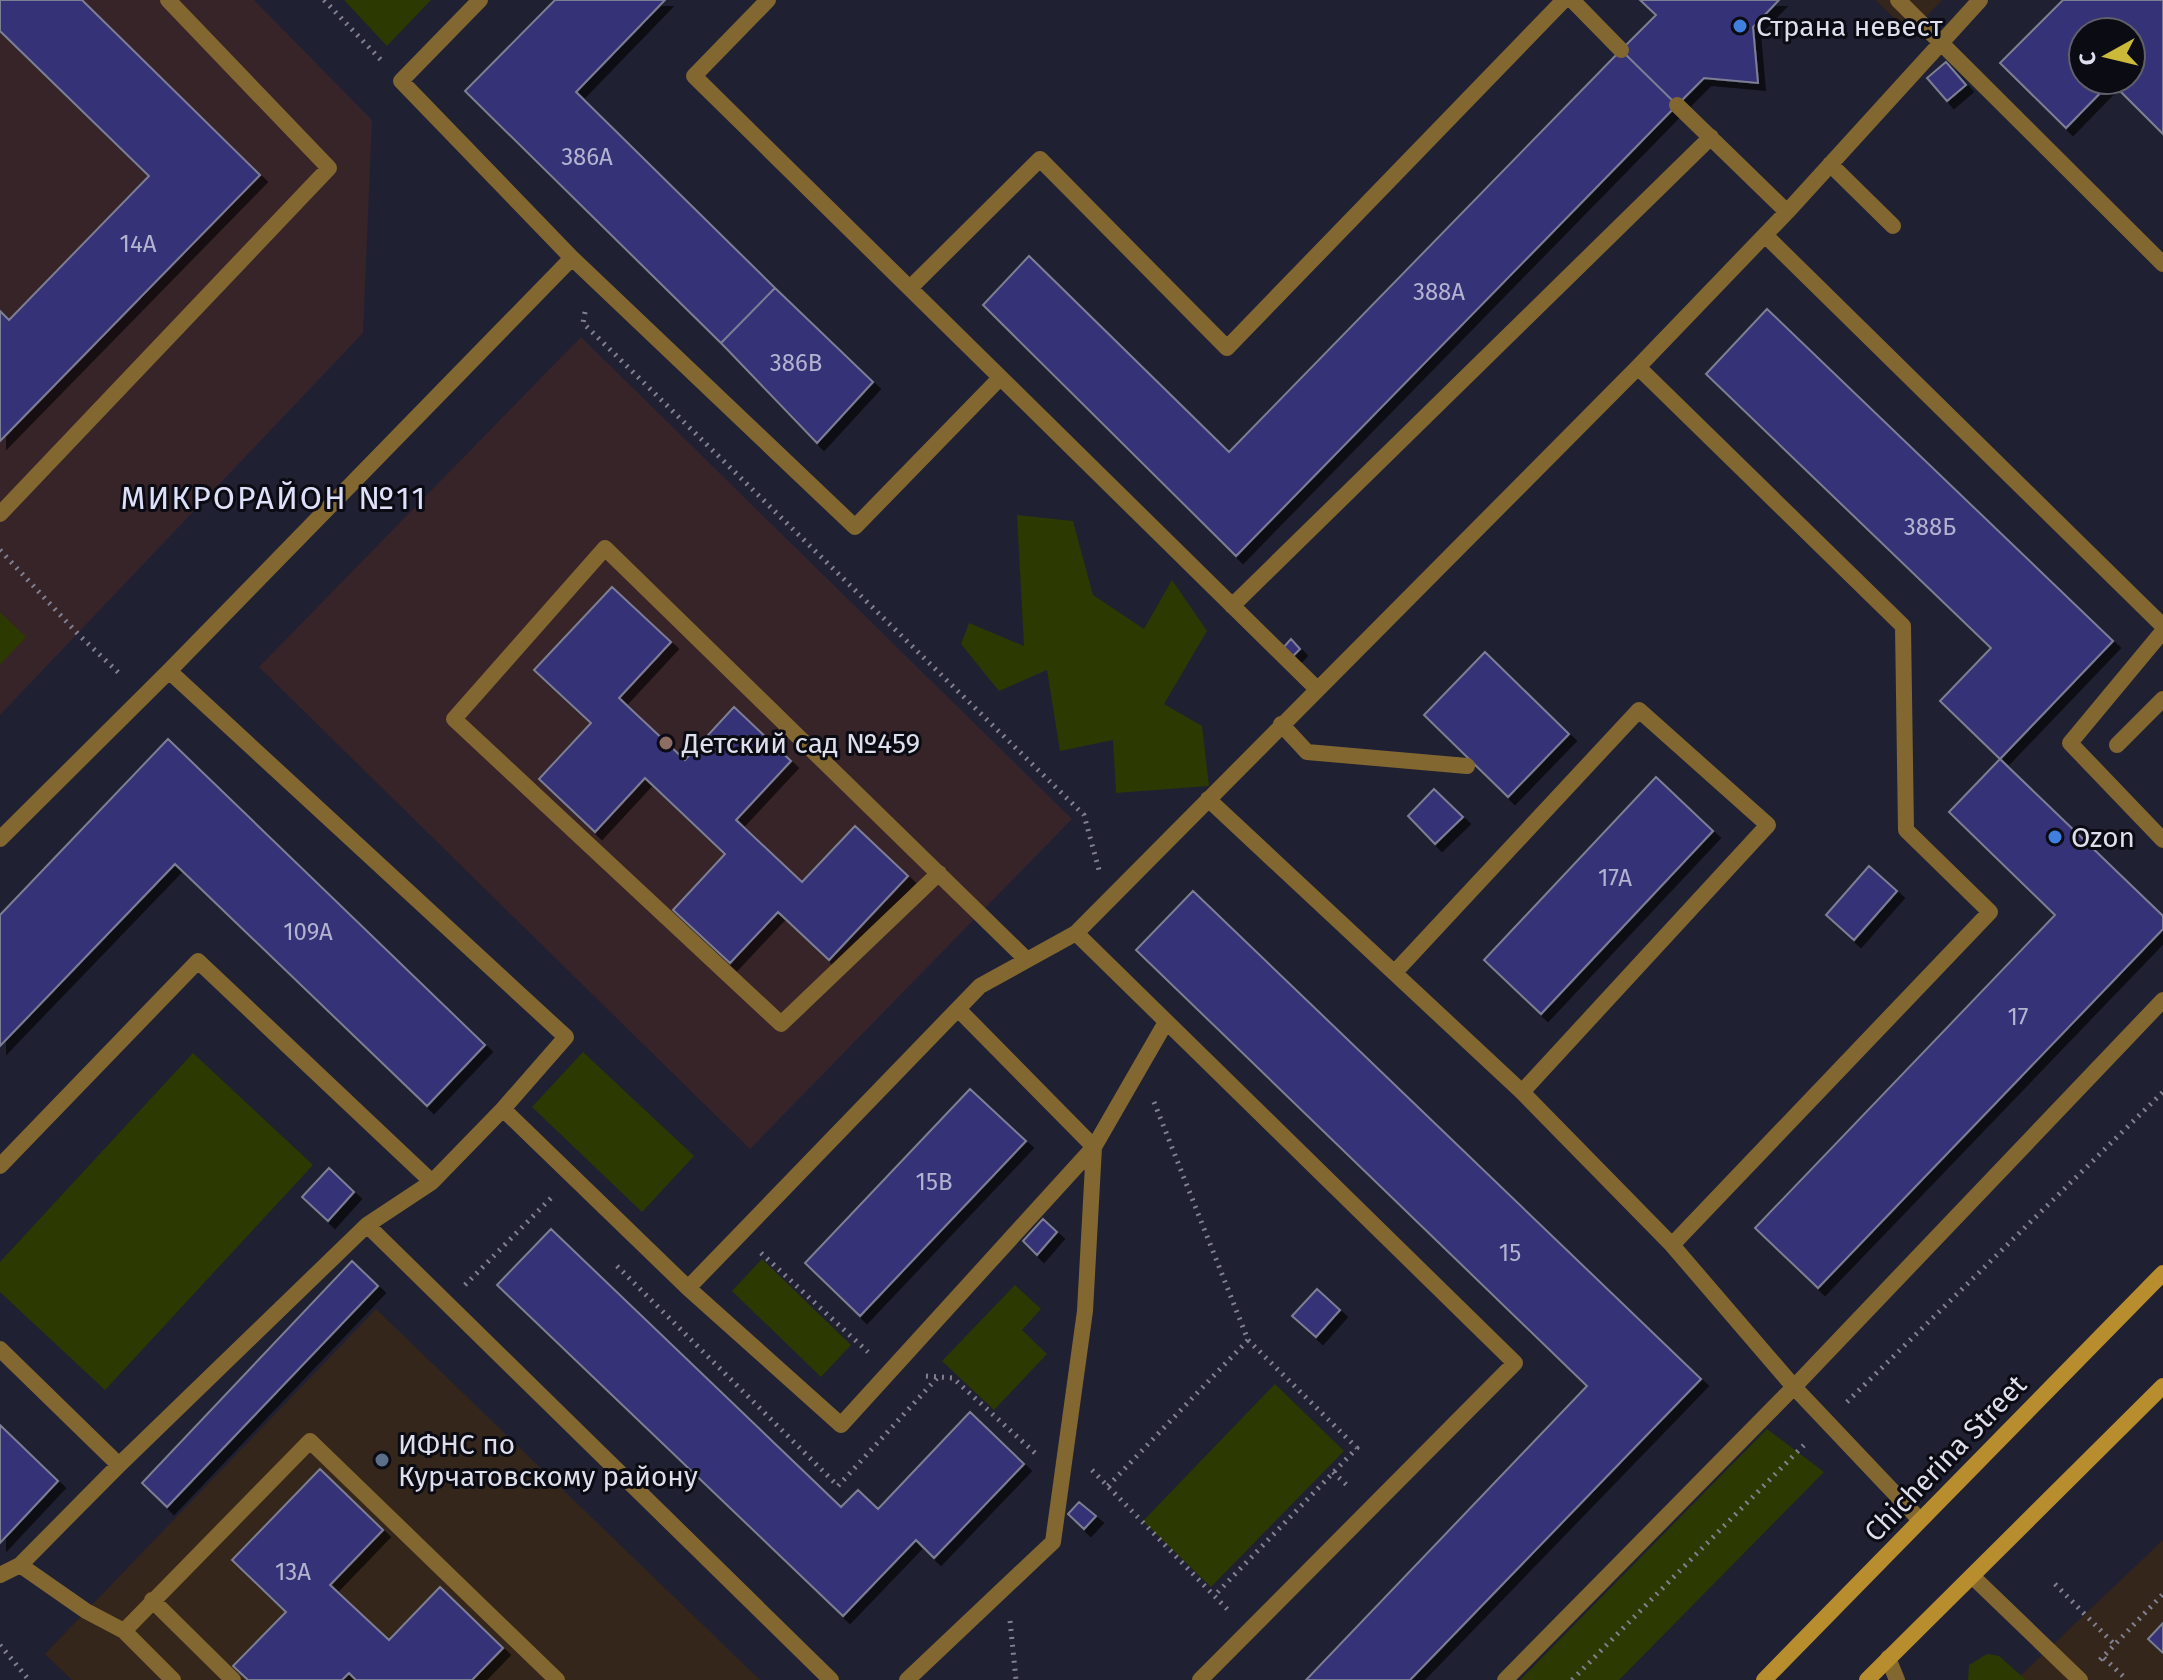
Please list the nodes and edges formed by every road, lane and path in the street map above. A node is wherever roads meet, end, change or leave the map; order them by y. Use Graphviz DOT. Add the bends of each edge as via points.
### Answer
graph roads {
  1 [pos="168,0"];
  2 [pos="324,0"];
  3 [pos="480,0"];
  4 [pos="768,0"];
  5 [pos="1564,0"];
  6 [pos="1572,0"];
  7 [pos="1898,0"];
  8 [pos="1980,0"];
  9 [pos="1940,41"];
  10 [pos="1621,50"];
  11 [pos="401,81"];
  12 [pos="1677,105"];
  13 [pos="1711,137"];
  14 [pos="1830,164"];
  15 [pos="1787,212"];
  16 [pos="1893,226"];
  17 [pos="1765,235"];
  18 [pos="572,258"];
  19 [pos="2163,264"];
  20 [pos="591,276"];
  21 [pos="910,288"];
  22 [pos="1638,367"];
  23 [pos="1000,378"];
  24 [pos="0,514"];
  25 [pos="0,550"];
  26 [pos="1232,606"];
  27 [pos="2163,629"];
  28 [pos="169,671"];
  29 [pos="1316,688"];
  30 [pos="143,696"];
  31 [pos="2163,699"];
  32 [pos="1281,724"];
  33 [pos="2117,745"];
  34 [pos="1467,766"];
  35 [pos="1208,799"];
  36 [pos="0,839"];
  37 [pos="2163,840"];
  38 [pos="939,873"];
  39 [pos="1107,901"];
  40 [pos="1076,933"];
  41 [pos="1027,960"];
  42 [pos="1396,971"];
  43 [pos="2163,1000"];
  44 [pos="958,1009"];
  45 [pos="1166,1022"];
  46 [pos="1140,1067"];
  47 [pos="1522,1092"];
  48 [pos="2163,1092"];
  49 [pos="503,1109"];
  50 [pos="1094,1147"];
  51 [pos="0,1166"];
  52 [pos="573,1176"];
  53 [pos="432,1182"];
  54 [pos="367,1225"];
  55 [pos="740,1234"];
  56 [pos="1672,1245"];
  57 [pos="2163,1273"];
  58 [pos="688,1288"];
  59 [pos="448,1302"];
  60 [pos="1248,1340"];
  61 [pos="0,1349"];
  62 [pos="889,1372"];
  63 [pos="2163,1386"];
  64 [pos="1794,1387"];
  65 [pos="1827,1422"];
  66 [pos="1066,1444"];
  67 [pos="119,1465"];
  68 [pos="1062,1478"];
  69 [pos="1108,1486"];
  70 [pos="1920,1520"];
  71 [pos="20,1565"];
  72 [pos="0,1575"];
  73 [pos="1972,1576"];
  74 [pos="2055,1584"];
  75 [pos="1007,1586"];
  76 [pos="2163,1594"];
  77 [pos="1214,1596"];
  78 [pos="152,1600"];
  79 [pos="124,1631"];
  80 [pos="1249,1631"];
  81 [pos="0,1645"];
  82 [pos="2115,1645"];
  83 [pos="1888,1658"];
  84 [pos="2103,1658"];
  85 [pos="2086,1674"];
  86 [pos="914,1678"];
  87 [pos="29,1680"];
  88 [pos="173,1680"];
  89 [pos="233,1680"];
  90 [pos="557,1680"];
  91 [pos="831,1680"];
  92 [pos="1016,1680"];
  93 [pos="1200,1680"];
  94 [pos="1505,1680"];
  95 [pos="1572,1680"];
  96 [pos="1764,1680"];
  97 [pos="1867,1680"];
  98 [pos="1897,1680"];
  99 [pos="2127,1680"];
  1 -- 24 [label="lane" via="329,168"];
  2 -- 11 [label="path"];
  3 -- 11 [label="lane"];
  4 -- 21 [label="lane" via="694,76"];
  5 -- 21 [label="lane" via="1227,348 1040,159"];
  6 -- 10 [label="lane"];
  7 -- 9 [label="lane"];
  8 -- 9 [label="lane"];
  9 -- 14 [label="lane"];
  9 -- 19 [label="lane"];
  11 -- 18 [label="lane"];
  12 -- 13 [label="lane"];
  13 -- 15 [label="lane"];
  13 -- 26 [label="lane"];
  14 -- 15 [label="lane"];
  14 -- 16 [label="lane"];
  15 -- 17 [label="lane"];
  17 -- 22 [label="lane"];
  17 -- 27 [label="lane"];
  18 -- 20 [label="lane"];
  18 -- 28 [label="lane"];
  20 -- 23 [label="lane" via="855,527"];
  20 -- 39 [label="path" via="583,323 1084,815"];
  21 -- 23 [label="lane"];
  22 -- 29 [label="lane"];
  22 -- 56 [label="lane" via="1903,626 1906,830 1990,912"];
  23 -- 26 [label="lane"];
  25 -- 30 [label="path"];
  26 -- 29 [label="lane"];
  27 -- 37 [label="lane" via="2070,743"];
  28 -- 30 [label="lane"];
  28 -- 49 [label="lane" via="566,1037"];
  29 -- 32 [label="lane"];
  30 -- 36 [label="lane"];
  31 -- 33 [label="lane"];
  32 -- 34 [label="lane" via="1307,752"];
  32 -- 35 [label="lane"];
  35 -- 39 [label="lane"];
  35 -- 42 [label="lane"];
  38 -- 38 [label="lane" via="605,548 454,719 781,1024"];
  38 -- 41 [label="lane"];
  39 -- 40 [label="lane"];
  40 -- 41 [label="lane"];
  40 -- 45 [label="lane"];
  41 -- 44 [label="lane" via="980,986"];
  42 -- 47 [label="lane"];
  42 -- 47 [label="lane" via="1639,710 1768,825"];
  43 -- 64 [label="lane"];
  44 -- 50 [label="lane"];
  44 -- 55 [label="lane"];
  45 -- 46 [label="lane"];
  45 -- 80 [label="lane" via="1515,1363"];
  46 -- 50 [label="lane"];
  46 -- 60 [label="path"];
  47 -- 56 [label="lane"];
  48 -- 65 [label="path"];
  49 -- 52 [label="lane"];
  49 -- 53 [label="lane"];
  50 -- 62 [label="lane"];
  50 -- 66 [label="lane" via="1085,1311"];
  51 -- 53 [label="lane" via="198,961"];
  52 -- 58 [label="lane"];
  52 -- 59 [label="path"];
  53 -- 54 [label="lane"];
  54 -- 59 [label="lane"];
  54 -- 67 [label="lane"];
  55 -- 58 [label="lane"];
  55 -- 62 [label="path"];
  56 -- 64 [label="lane"];
  57 -- 70 [label="main road, Chicherina Street"];
  58 -- 62 [label="lane" via="841,1425"];
  59 -- 91 [label="lane"];
  60 -- 69 [label="path"];
  60 -- 77 [label="path" via="1357,1448"];
  61 -- 67 [label="lane"];
  62 -- 68 [label="path" via="953,1378"];
  63 -- 73 [label="main road"];
  64 -- 65 [label="lane"];
  64 -- 94 [label="lane"];
  65 -- 70 [label="lane"];
  65 -- 95 [label="path"];
  66 -- 68 [label="lane"];
  66 -- 69 [label="path"];
  67 -- 71 [label="lane"];
  68 -- 75 [label="lane" via="1053,1542"];
  69 -- 77 [label="path"];
  70 -- 96 [label="main road, Chicherina Street"];
  71 -- 72 [label="lane"];
  71 -- 79 [label="lane"];
  73 -- 83 [label="main road"];
  73 -- 85 [label="lane"];
  74 -- 82 [label="path"];
  75 -- 86 [label="lane"];
  75 -- 92 [label="path"];
  76 -- 82 [label="path"];
  77 -- 80 [label="path"];
  78 -- 79 [label="lane"];
  78 -- 89 [label="lane"];
  78 -- 90 [label="lane" via="310,1441"];
  79 -- 88 [label="lane"];
  80 -- 93 [label="lane"];
  81 -- 87 [label="path"];
  82 -- 84 [label="path"];
  83 -- 97 [label="main road"];
  83 -- 98 [label="lane"];
  84 -- 85 [label="path"];
  84 -- 99 [label="path"];
}
